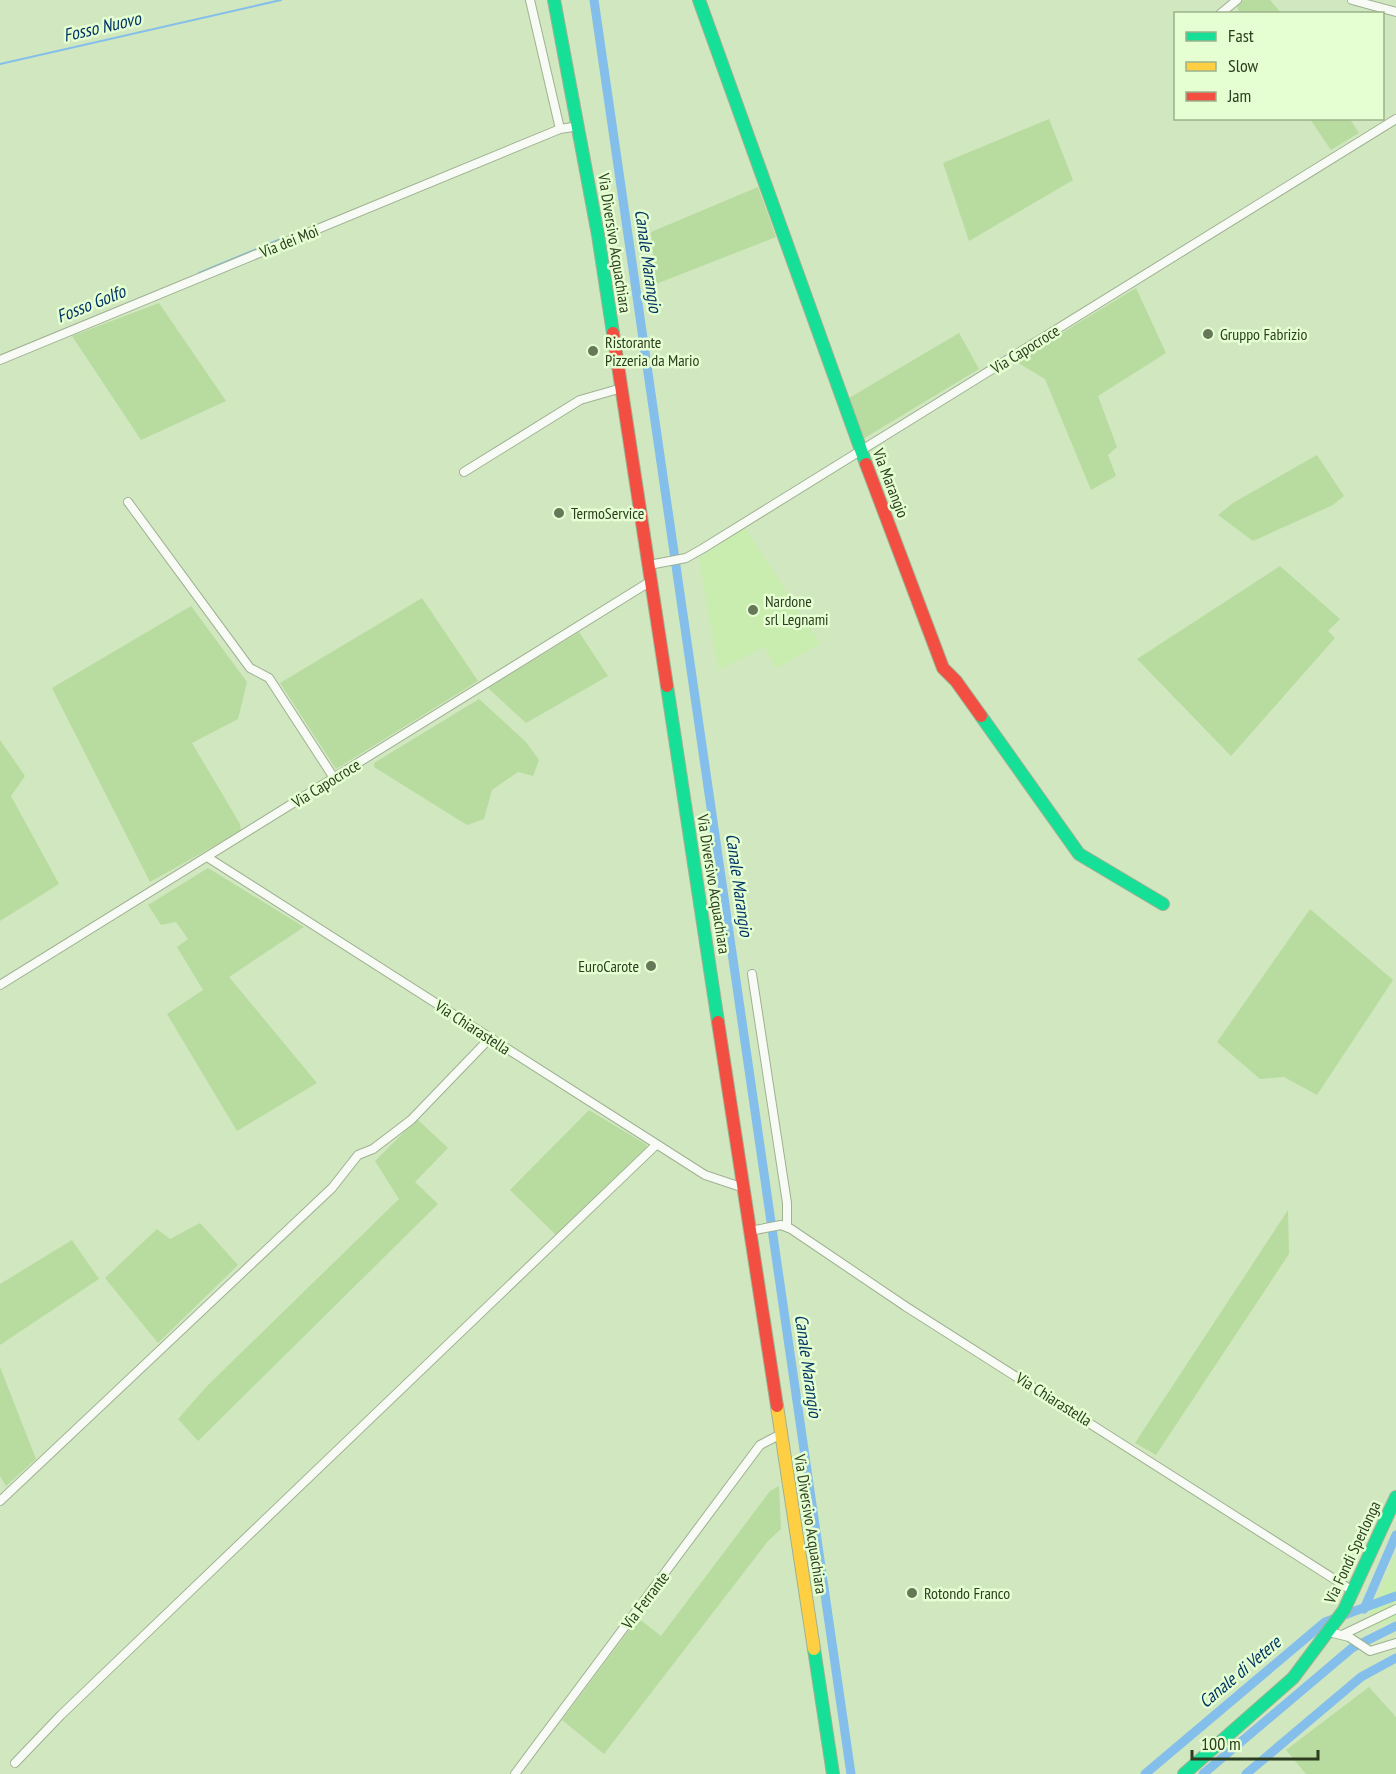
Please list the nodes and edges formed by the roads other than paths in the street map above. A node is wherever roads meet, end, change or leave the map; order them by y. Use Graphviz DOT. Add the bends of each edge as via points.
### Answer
graph roads {
  1 [pos="530,0"];
  2 [pos="554,0"];
  3 [pos="699,0"];
  4 [pos="1237,0"];
  5 [pos="1352,0"];
  6 [pos="1222,12"];
  7 [pos="1396,12"];
  8 [pos="1396,119"];
  9 [pos="579,126"];
  10 [pos="560,129"];
  11 [pos="0,360"];
  12 [pos="622,388"];
  13 [pos="861,450"];
  14 [pos="464,472"];
  15 [pos="128,502"];
  16 [pos="653,564"];
  17 [pos="651,581"];
  18 [pos="334,778"];
  19 [pos="207,857"];
  20 [pos="1163,904"];
  21 [pos="752,974"];
  22 [pos="0,985"];
  23 [pos="490,1038"];
  24 [pos="656,1144"];
  25 [pos="744,1188"];
  26 [pos="784,1226"];
  27 [pos="756,1230"];
  28 [pos="781,1434"];
  29 [pos="1396,1497"];
  30 [pos="0,1501"];
  31 [pos="1353,1591"];
  32 [pos="1396,1608"];
  33 [pos="1331,1628"];
  34 [pos="1346,1636"];
  35 [pos="1396,1643"];
  36 [pos="15,1763"];
  37 [pos="515,1774"];
  38 [pos="833,1774"];
  39 [pos="1184,1774"];
  1 -- 10 [label="street"];
  2 -- 9 [label="main road, Via Diversivo Acquachiara"];
  3 -- 13 [label="main road, Via Marangio"];
  4 -- 6 [label="street"];
  5 -- 7 [label="street"];
  8 -- 13 [label="street, Via Capocroce"];
  9 -- 10 [label="street, Via dei Moi"];
  9 -- 12 [label="main road, Via Diversivo Acquachiara"];
  10 -- 11 [label="street, Via dei Moi"];
  12 -- 14 [label="street" via="580,400"];
  12 -- 16 [label="main road, Via Diversivo Acquachiara"];
  13 -- 16 [label="street, Via Capocroce" via="686,558"];
  13 -- 20 [label="main road, Via Marangio" via="943,668 1079,854"];
  15 -- 18 [label="street" via="250,668 269,678"];
  16 -- 17 [label="main road, Via Diversivo Acquachiara"];
  17 -- 18 [label="street, Via Capocroce"];
  17 -- 25 [label="main road, Via Diversivo Acquachiara"];
  18 -- 19 [label="street, Via Capocroce"];
  19 -- 22 [label="street, Via Capocroce"];
  19 -- 23 [label="street, Via Chiarastella"];
  21 -- 26 [label="street" via="787,1203"];
  23 -- 24 [label="street, Via Chiarastella"];
  23 -- 30 [label="street" via="411,1120 358,1155 332,1188"];
  24 -- 25 [label="street, Via Chiarastella" via="705,1175"];
  24 -- 36 [label="street"];
  25 -- 27 [label="main road, Via Diversivo Acquachiara"];
  26 -- 27 [label="street"];
  26 -- 31 [label="street, Via Chiarastella"];
  27 -- 28 [label="main road, Via Diversivo Acquachiara"];
  28 -- 37 [label="street, Via Ferrante" via="760,1445"];
  28 -- 38 [label="main road, Via Diversivo Acquachiara"];
  29 -- 31 [label="main road, Via Fondi Sperlonga"];
  31 -- 33 [label="main road, Via Fondi Sperlonga"];
  32 -- 34 [label="street"];
  33 -- 34 [label="street"];
  33 -- 39 [label="main road, Via Fondi Sperlonga" via="1293,1678"];
  34 -- 35 [label="street" via="1370,1651"];
}
